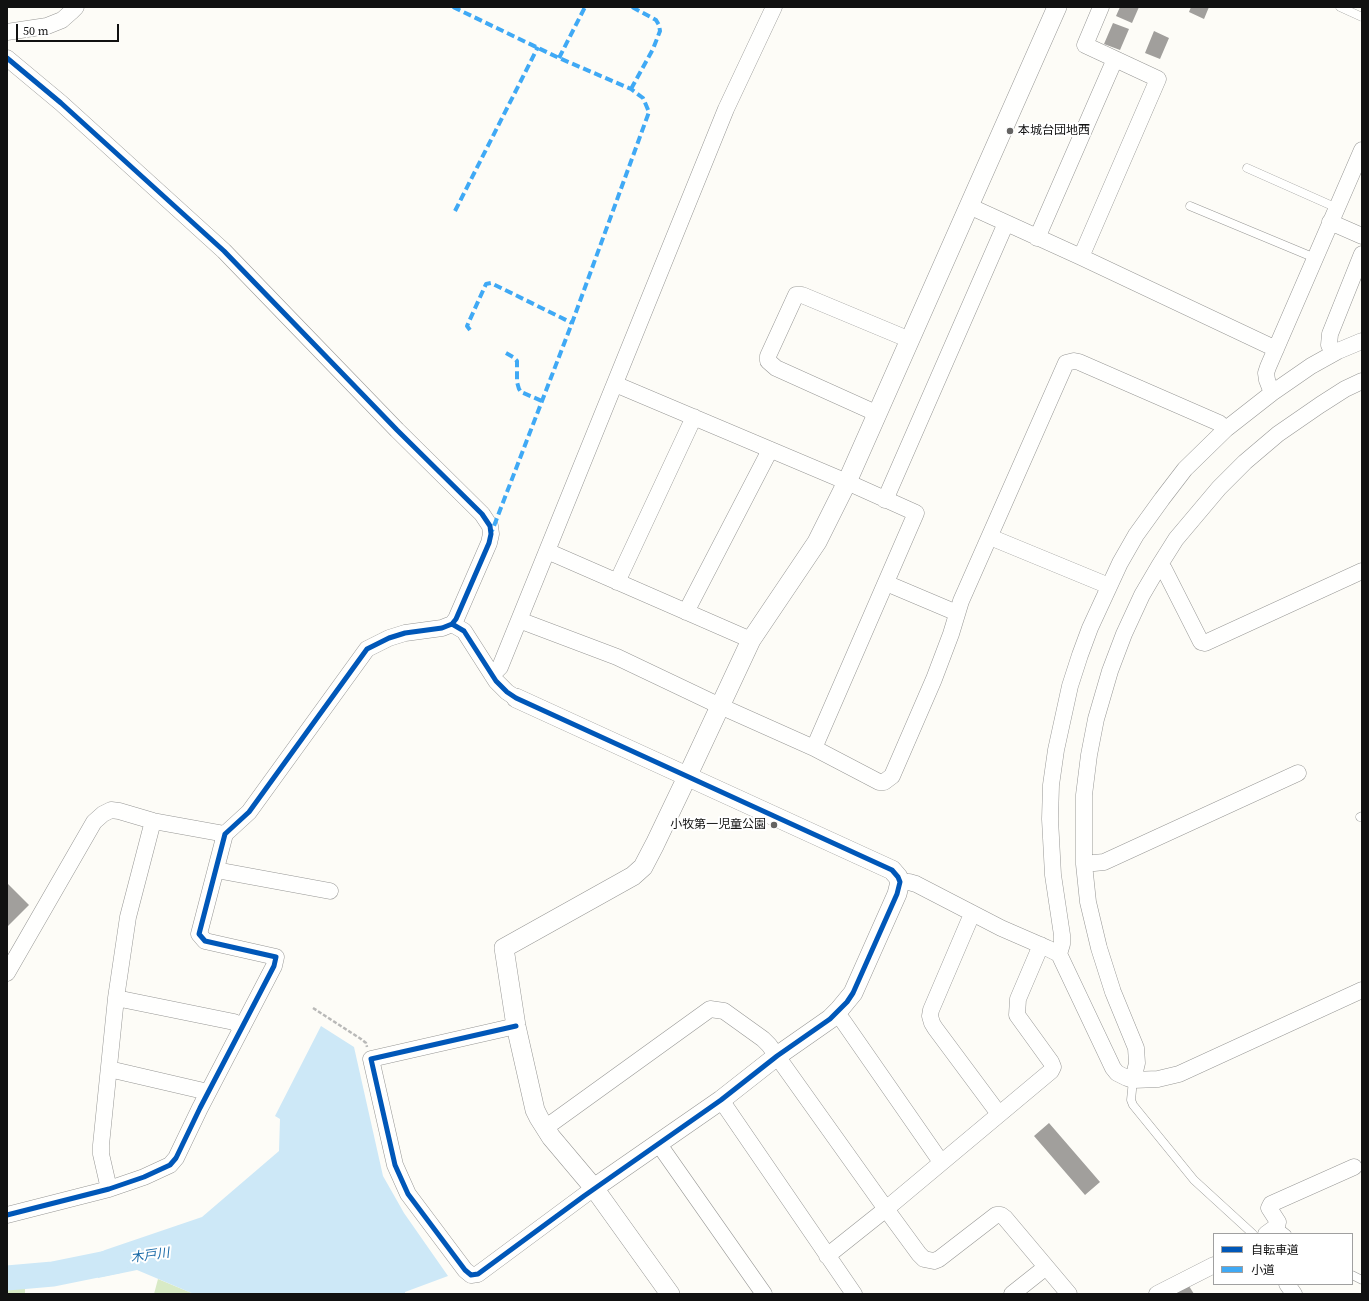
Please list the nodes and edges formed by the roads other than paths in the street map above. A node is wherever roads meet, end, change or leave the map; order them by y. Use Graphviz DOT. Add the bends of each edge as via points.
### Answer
graph roads {
  1 [pos="76,7"];
  2 [pos="774,7"];
  3 [pos="1057,7"];
  4 [pos="1102,7"];
  5 [pos="1340,7"];
  6 [pos="1362,17"];
  7 [pos="7,32"];
  8 [pos="7,58"];
  9 [pos="1115,59"];
  10 [pos="1362,150"];
  11 [pos="1247,168"];
  12 [pos="969,206"];
  13 [pos="1190,206"];
  14 [pos="1337,208"];
  15 [pos="1330,222"];
  16 [pos="1006,223"];
  17 [pos="1362,236"];
  18 [pos="1037,238"];
  19 [pos="1362,254"];
  20 [pos="1081,257"];
  21 [pos="1315,258"];
  22 [pos="910,340"];
  23 [pos="1362,341"];
  24 [pos="1276,348"];
  25 [pos="1333,353"];
  26 [pos="1362,382"];
  27 [pos="615,384"];
  28 [pos="1272,393"];
  29 [pos="878,414"];
  30 [pos="694,417"];
  31 [pos="1226,429"];
  32 [pos="770,450"];
  33 [pos="847,482"];
  34 [pos="885,500"];
  35 [pos="990,537"];
  36 [pos="546,550"];
  37 [pos="1159,566"];
  38 [pos="1362,571"];
  39 [pos="617,582"];
  40 [pos="886,583"];
  41 [pos="1108,586"];
  42 [pos="686,612"];
  43 [pos="957,612"];
  44 [pos="519,620"];
  45 [pos="452,624"];
  46 [pos="751,640"];
  47 [pos="492,675"];
  48 [pos="516,698"];
  49 [pos="720,706"];
  50 [pos="814,748"];
  51 [pos="1298,773"];
  52 [pos="687,777"];
  53 [pos="153,821"];
  54 [pos="225,834"];
  55 [pos="1084,864"];
  56 [pos="216,870"];
  57 [pos="900,882"];
  58 [pos="330,891"];
  59 [pos="972,914"];
  60 [pos="1041,945"];
  61 [pos="1059,954"];
  62 [pos="7,973"];
  63 [pos="1362,990"];
  64 [pos="116,998"];
  65 [pos="836,1013"];
  66 [pos="516,1026"];
  67 [pos="242,1028"];
  68 [pos="777,1056"];
  69 [pos="109,1069"];
  70 [pos="1133,1080"];
  71 [pos="208,1092"];
  72 [pos="721,1100"];
  73 [pos="999,1114"];
  74 [pos="545,1128"];
  75 [pos="658,1143"];
  76 [pos="941,1162"];
  77 [pos="1354,1168"];
  78 [pos="594,1188"];
  79 [pos="109,1189"];
  80 [pos="886,1209"];
  81 [pos="7,1215"];
  82 [pos="1277,1231"];
  83 [pos="1252,1233"];
  84 [pos="827,1256"];
  85 [pos="1213,1266"];
  86 [pos="1046,1267"];
  87 [pos="1353,1276"];
  88 [pos="1362,1280"];
  89 [pos="1288,1285"];
  90 [pos="670,1294"];
  91 [pos="764,1294"];
  92 [pos="854,1294"];
  93 [pos="1012,1294"];
  94 [pos="1069,1294"];
  95 [pos="1157,1294"];
  96 [pos="1294,1294"];
  1 -- 7 [label="street" via="62,20 47,26"];
  2 -- 27 [label="street" via="726,109"];
  3 -- 12 [label="street"];
  4 -- 9 [label="street" via="1085,45"];
  5 -- 6 [label="lane"];
  8 -- 45 [label="street" via="224,251 482,514 490,526 489,543"];
  9 -- 18 [label="street"];
  9 -- 20 [label="street" via="1158,79"];
  10 -- 14 [label="street"];
  11 -- 14 [label="lane"];
  12 -- 16 [label="street"];
  12 -- 22 [label="street"];
  13 -- 21 [label="lane"];
  14 -- 15 [label="street"];
  15 -- 17 [label="street"];
  15 -- 21 [label="street"];
  16 -- 18 [label="street"];
  16 -- 34 [label="street"];
  18 -- 20 [label="street"];
  19 -- 25 [label="street" via="1330,334 1329,345"];
  20 -- 24 [label="street"];
  21 -- 24 [label="street"];
  22 -- 29 [label="street"];
  22 -- 29 [label="street" via="802,295 796,295 768,356 768,361 776,368"];
  23 -- 25 [label="street"];
  24 -- 28 [label="street" via="1266,373"];
  25 -- 28 [label="street"];
  26 -- 37 [label="street" via="1345,389 1320,405 1278,434 1245,462 1196,514"];
  27 -- 30 [label="street"];
  27 -- 36 [label="street"];
  28 -- 31 [label="street"];
  29 -- 33 [label="street"];
  30 -- 32 [label="street"];
  30 -- 39 [label="street"];
  31 -- 35 [label="street" via="1219,423 1079,362 1070,361 1066,363"];
  31 -- 41 [label="street" via="1186,469 1162,499 1136,535"];
  32 -- 33 [label="street"];
  32 -- 42 [label="street"];
  33 -- 34 [label="street"];
  33 -- 46 [label="street" via="817,542"];
  34 -- 40 [label="street" via="916,513"];
  35 -- 41 [label="street"];
  35 -- 43 [label="street"];
  36 -- 39 [label="street"];
  36 -- 44 [label="street"];
  37 -- 38 [label="street" via="1164,569 1201,642 1205,643"];
  37 -- 55 [label="street" via="1124,634 1096,719 1088,755 1084,795"];
  39 -- 42 [label="street"];
  40 -- 43 [label="street"];
  40 -- 50 [label="street"];
  41 -- 61 [label="street" via="1070,686 1051,785 1053,875 1062,935"];
  42 -- 46 [label="street"];
  43 -- 50 [label="street" via="934,679 892,776 884,782 879,782"];
  44 -- 47 [label="street" via="500,667"];
  44 -- 49 [label="street" via="617,657"];
  45 -- 47 [label="street" via="464,632"];
  45 -- 54 [label="street" via="442,628 405,633 367,649 249,812"];
  46 -- 49 [label="street"];
  47 -- 48 [label="street"];
  48 -- 52 [label="street"];
  49 -- 50 [label="street"];
  49 -- 52 [label="street"];
  51 -- 55 [label="street" via="1104,862"];
  52 -- 57 [label="street" via="892,870"];
  52 -- 66 [label="street" via="643,867 633,876 504,948"];
  53 -- 54 [label="street"];
  53 -- 62 [label="street" via="111,810 94,822"];
  53 -- 64 [label="street" via="128,917"];
  54 -- 56 [label="street"];
  55 -- 70 [label="street" via="1088,902 1099,948 1113,992 1136,1048 1137,1063"];
  56 -- 58 [label="street"];
  56 -- 67 [label="street" via="199,934 205,941 276,957 274,966"];
  57 -- 59 [label="street" via="916,884"];
  57 -- 65 [label="street" via="853,993"];
  59 -- 60 [label="street"];
  59 -- 73 [label="street" via="930,1016 935,1028"];
  60 -- 61 [label="street"];
  60 -- 73 [label="street" via="1018,999 1017,1016 1053,1067"];
  61 -- 70 [label="street" via="1113,1068 1121,1076"];
  63 -- 70 [label="street" via="1180,1074 1158,1079"];
  64 -- 67 [label="street" via="234,1022"];
  64 -- 69 [label="street"];
  65 -- 68 [label="street"];
  65 -- 76 [label="street"];
  66 -- 74 [label="street" via="535,1110"];
  66 -- 78 [label="street" via="371,1059 395,1165 408,1194 471,1275 478,1274"];
  67 -- 71 [label="street"];
  68 -- 72 [label="street"];
  68 -- 74 [label="street" via="762,1039 724,1011 710,1009"];
  68 -- 80 [label="street"];
  69 -- 71 [label="street"];
  69 -- 79 [label="street" via="101,1145"];
  70 -- 83 [label="lane" via="1130,1100 1133,1105 1194,1180"];
  71 -- 79 [label="street" via="176,1158 170,1165"];
  72 -- 75 [label="street"];
  72 -- 84 [label="street"];
  73 -- 76 [label="street"];
  74 -- 78 [label="street"];
  75 -- 78 [label="street"];
  75 -- 91 [label="street"];
  76 -- 80 [label="street"];
  77 -- 82 [label="street" via="1271,1204 1269,1208 1278,1219"];
  78 -- 90 [label="street"];
  79 -- 81 [label="street"];
  80 -- 84 [label="street"];
  80 -- 86 [label="street" via="924,1259 939,1259 996,1215 1001,1215"];
  84 -- 92 [label="street"];
  85 -- 95 [label="street"];
  86 -- 93 [label="street"];
  86 -- 94 [label="street"];
  87 -- 88 [label="lane"];
  89 -- 96 [label="street"];
}
